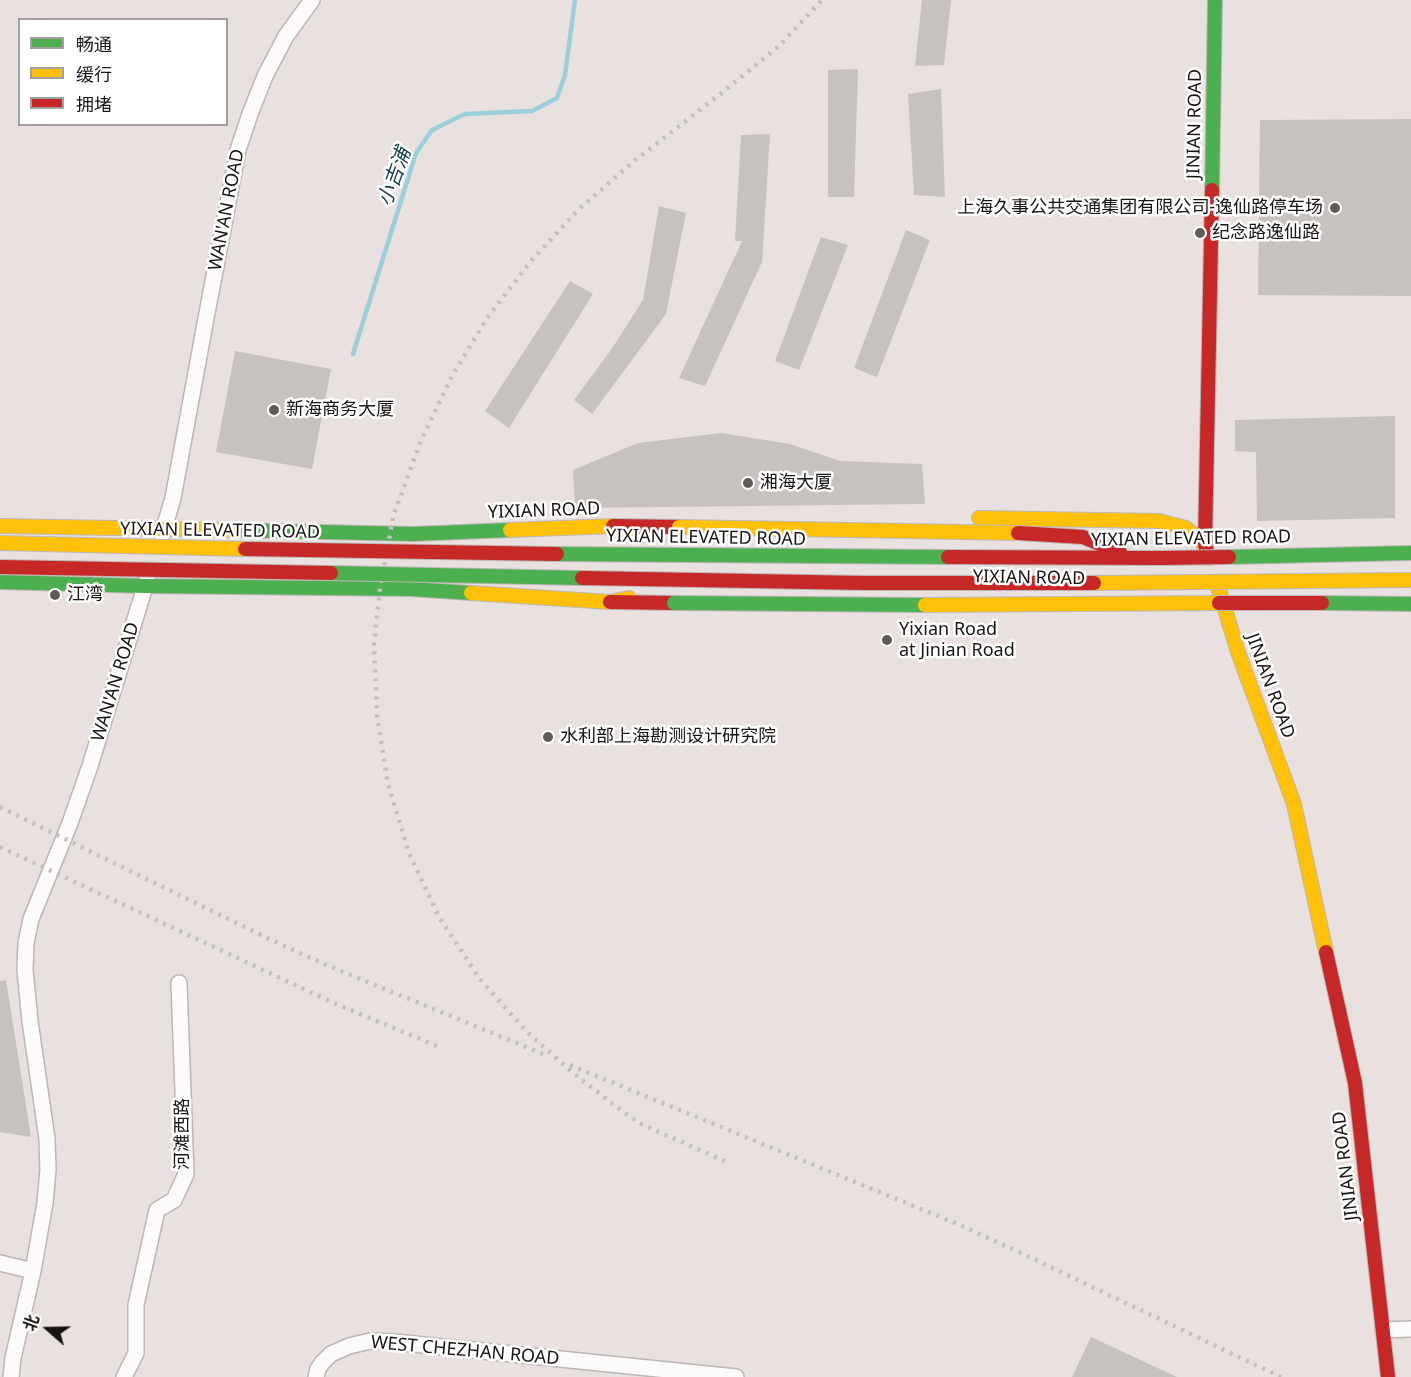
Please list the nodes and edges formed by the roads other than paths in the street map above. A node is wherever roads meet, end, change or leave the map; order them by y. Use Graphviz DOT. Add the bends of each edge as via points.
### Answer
graph roads {
  1 [pos="312,0"];
  2 [pos="1215,0"];
  3 [pos="732,515"];
  4 [pos="970,518"];
  5 [pos="0,526"];
  6 [pos="613,526"];
  7 [pos="164,530"];
  8 [pos="413,534"];
  9 [pos="0,543"];
  10 [pos="1205,545"];
  11 [pos="1411,551"];
  12 [pos="1133,558"];
  13 [pos="0,567"];
  14 [pos="1411,580"];
  15 [pos="0,582"];
  16 [pos="1197,583"];
  17 [pos="145,586"];
  18 [pos="410,589"];
  19 [pos="1411,598"];
  20 [pos="1222,599"];
  21 [pos="610,602"];
  22 [pos="1322,603"];
  23 [pos="1411,604"];
  24 [pos="1195,617"];
  25 [pos="961,618"];
  26 [pos="179,983"];
  27 [pos="0,1263"];
  28 [pos="33,1271"];
  29 [pos="1411,1329"];
  30 [pos="1383,1330"];
  31 [pos="11,1377"];
  32 [pos="124,1377"];
  33 [pos="316,1377"];
  34 [pos="736,1377"];
  35 [pos="1388,1377"];
  1 -- 7 [label="street, WAN'AN ROAD" via="286,36 265,76 238,150"];
  2 -- 10 [label="main road, JINIAN ROAD"];
  3 -- 6 [label="main road" via="652,514"];
  4 -- 10 [label="main road" via="1159,521 1186,528"];
  5 -- 7 [label="main road, YIXIAN ROAD"];
  6 -- 8 [label="main road, YIXIAN ROAD"];
  6 -- 10 [label="main road, YIXIAN ROAD" via="643,537"];
  6 -- 12 [label="main road, bridge" via="1083,537"];
  7 -- 8 [label="main road, YIXIAN ROAD"];
  7 -- 17 [label="street, WAN'AN ROAD"];
  8 -- 18 [label="main road" via="400,542 392,563 398,582"];
  9 -- 12 [label="main road, YIXIAN ELEVATED ROAD, bridge" via="346,552"];
  10 -- 11 [label="main road, YIXIAN ROAD"];
  10 -- 20 [label="main road, JINIAN ROAD"];
  11 -- 12 [label="main road, YIXIAN ELEVATED ROAD, bridge"];
  13 -- 16 [label="main road, bridge" via="865,583"];
  14 -- 16 [label="main road, bridge"];
  15 -- 17 [label="main road, YIXIAN ROAD"];
  16 -- 22 [label="main road, bridge"];
  17 -- 18 [label="main road, YIXIAN ROAD"];
  17 -- 28 [label="street, WAN'AN ROAD" via="90,766 31,919 26,943 25,970 48,1170"];
  18 -- 21 [label="main road, YIXIAN ROAD"];
  19 -- 20 [label="main road, YIXIAN ROAD"];
  20 -- 21 [label="main road, YIXIAN ROAD" via="655,591"];
  20 -- 24 [label="main road"];
  20 -- 30 [label="main road, JINIAN ROAD" via="1294,804 1355,1083"];
  21 -- 22 [label="main road, bridge"];
  21 -- 25 [label="main road" via="653,614"];
  22 -- 23 [label="main road"];
  26 -- 32 [label="street, 河滩西路" via="186,1174 174,1200 157,1210 136,1305 136,1353"];
  27 -- 28 [label="street"];
  28 -- 31 [label="street, WAN'AN ROAD"];
  29 -- 30 [label="street"];
  30 -- 35 [label="main road, JINIAN ROAD"];
  33 -- 34 [label="street, WEST CHEZHAN ROAD" via="321,1363 331,1354 370,1341"];
}
